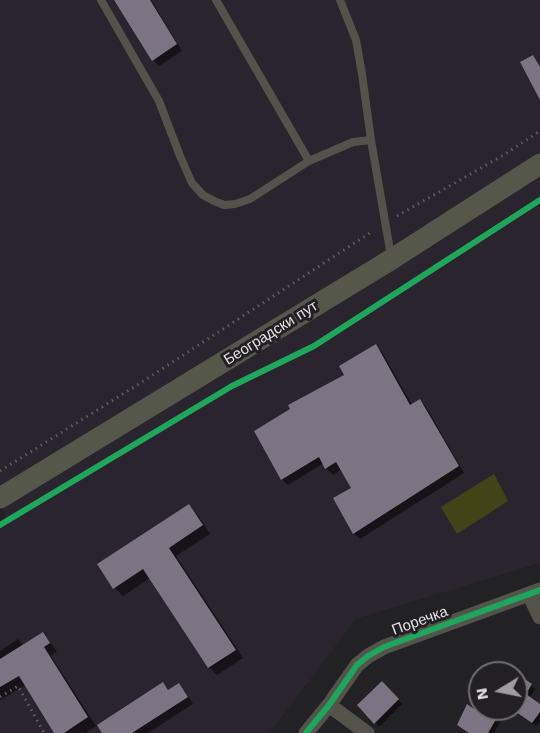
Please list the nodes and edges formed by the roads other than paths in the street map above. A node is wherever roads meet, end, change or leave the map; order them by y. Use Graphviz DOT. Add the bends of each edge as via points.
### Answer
graph roads {
  1 [pos="101,0"];
  2 [pos="216,0"];
  3 [pos="340,0"];
  4 [pos="371,140"];
  5 [pos="309,161"];
  6 [pos="540,164"];
  7 [pos="392,259"];
  8 [pos="0,498"];
  9 [pos="535,592"];
  10 [pos="540,617"];
  11 [pos="328,705"];
  12 [pos="306,733"];
  13 [pos="367,733"];
  1 -- 5 [label="lane" via="159,101 192,183 203,195 224,205 235,204 250,199"];
  2 -- 5 [label="lane"];
  3 -- 4 [label="lane" via="356,40"];
  4 -- 5 [label="lane" via="352,142"];
  4 -- 7 [label="lane"];
  6 -- 7 [label="main road, Београдски пут"];
  7 -- 8 [label="main road, Београдски пут"];
  9 -- 10 [label="street"];
  9 -- 11 [label="street, Поречка" via="384,647 357,665"];
  11 -- 12 [label="street, Поречка"];
  11 -- 13 [label="street"];
}
